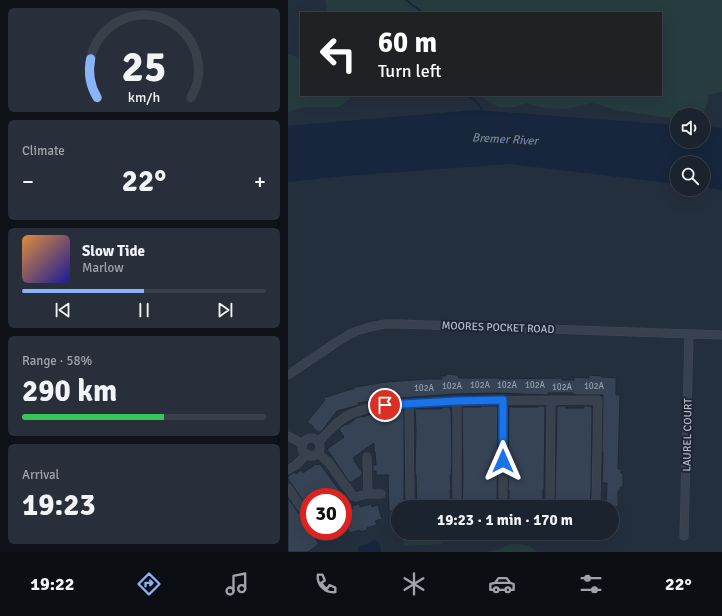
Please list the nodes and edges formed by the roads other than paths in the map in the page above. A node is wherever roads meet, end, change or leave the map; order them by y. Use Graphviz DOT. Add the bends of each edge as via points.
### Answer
graph roads {
  1 [pos="689,334"];
  2 [pos="722,335"];
  3 [pos="288,375"];
  4 [pos="503,400"];
  5 [pos="457,401"];
  6 [pos="551,401"];
  7 [pos="409,404"];
  8 [pos="288,436"];
  9 [pos="319,441"];
  10 [pos="303,444"];
  11 [pos="318,453"];
  12 [pos="307,454"];
  13 [pos="367,457"];
  14 [pos="288,470"];
  15 [pos="288,488"];
  16 [pos="368,494"];
  17 [pos="381,494"];
  18 [pos="503,497"];
  19 [pos="550,497"];
  20 [pos="457,498"];
  21 [pos="410,500"];
  22 [pos="596,500"];
  23 [pos="300,506"];
  24 [pos="684,536"];
  1 -- 2 [label="street, MOORES POCKET ROAD"];
  1 -- 3 [label="street, MOORES POCKET ROAD" via="385,324 357,331 343,338"];
  1 -- 24 [label="street, LAUREL COURT"];
  4 -- 5 [label="street"];
  4 -- 6 [label="street"];
  4 -- 18 [label="street"];
  5 -- 7 [label="street"];
  5 -- 20 [label="street"];
  6 -- 19 [label="street"];
  6 -- 22 [label="street" via="598,400"];
  7 -- 9 [label="street" via="372,406 354,412 345,416"];
  7 -- 21 [label="street"];
  8 -- 10 [label="street"];
  9 -- 10 [label="street" via="310,438"];
  9 -- 11 [label="street"];
  10 -- 12 [label="street" via="303,450"];
  11 -- 12 [label="street" via="313,456"];
  11 -- 16 [label="street" via="329,463 353,496"];
  12 -- 14 [label="street"];
  13 -- 16 [label="street"];
  15 -- 23 [label="street"];
  16 -- 17 [label="street"];
}
